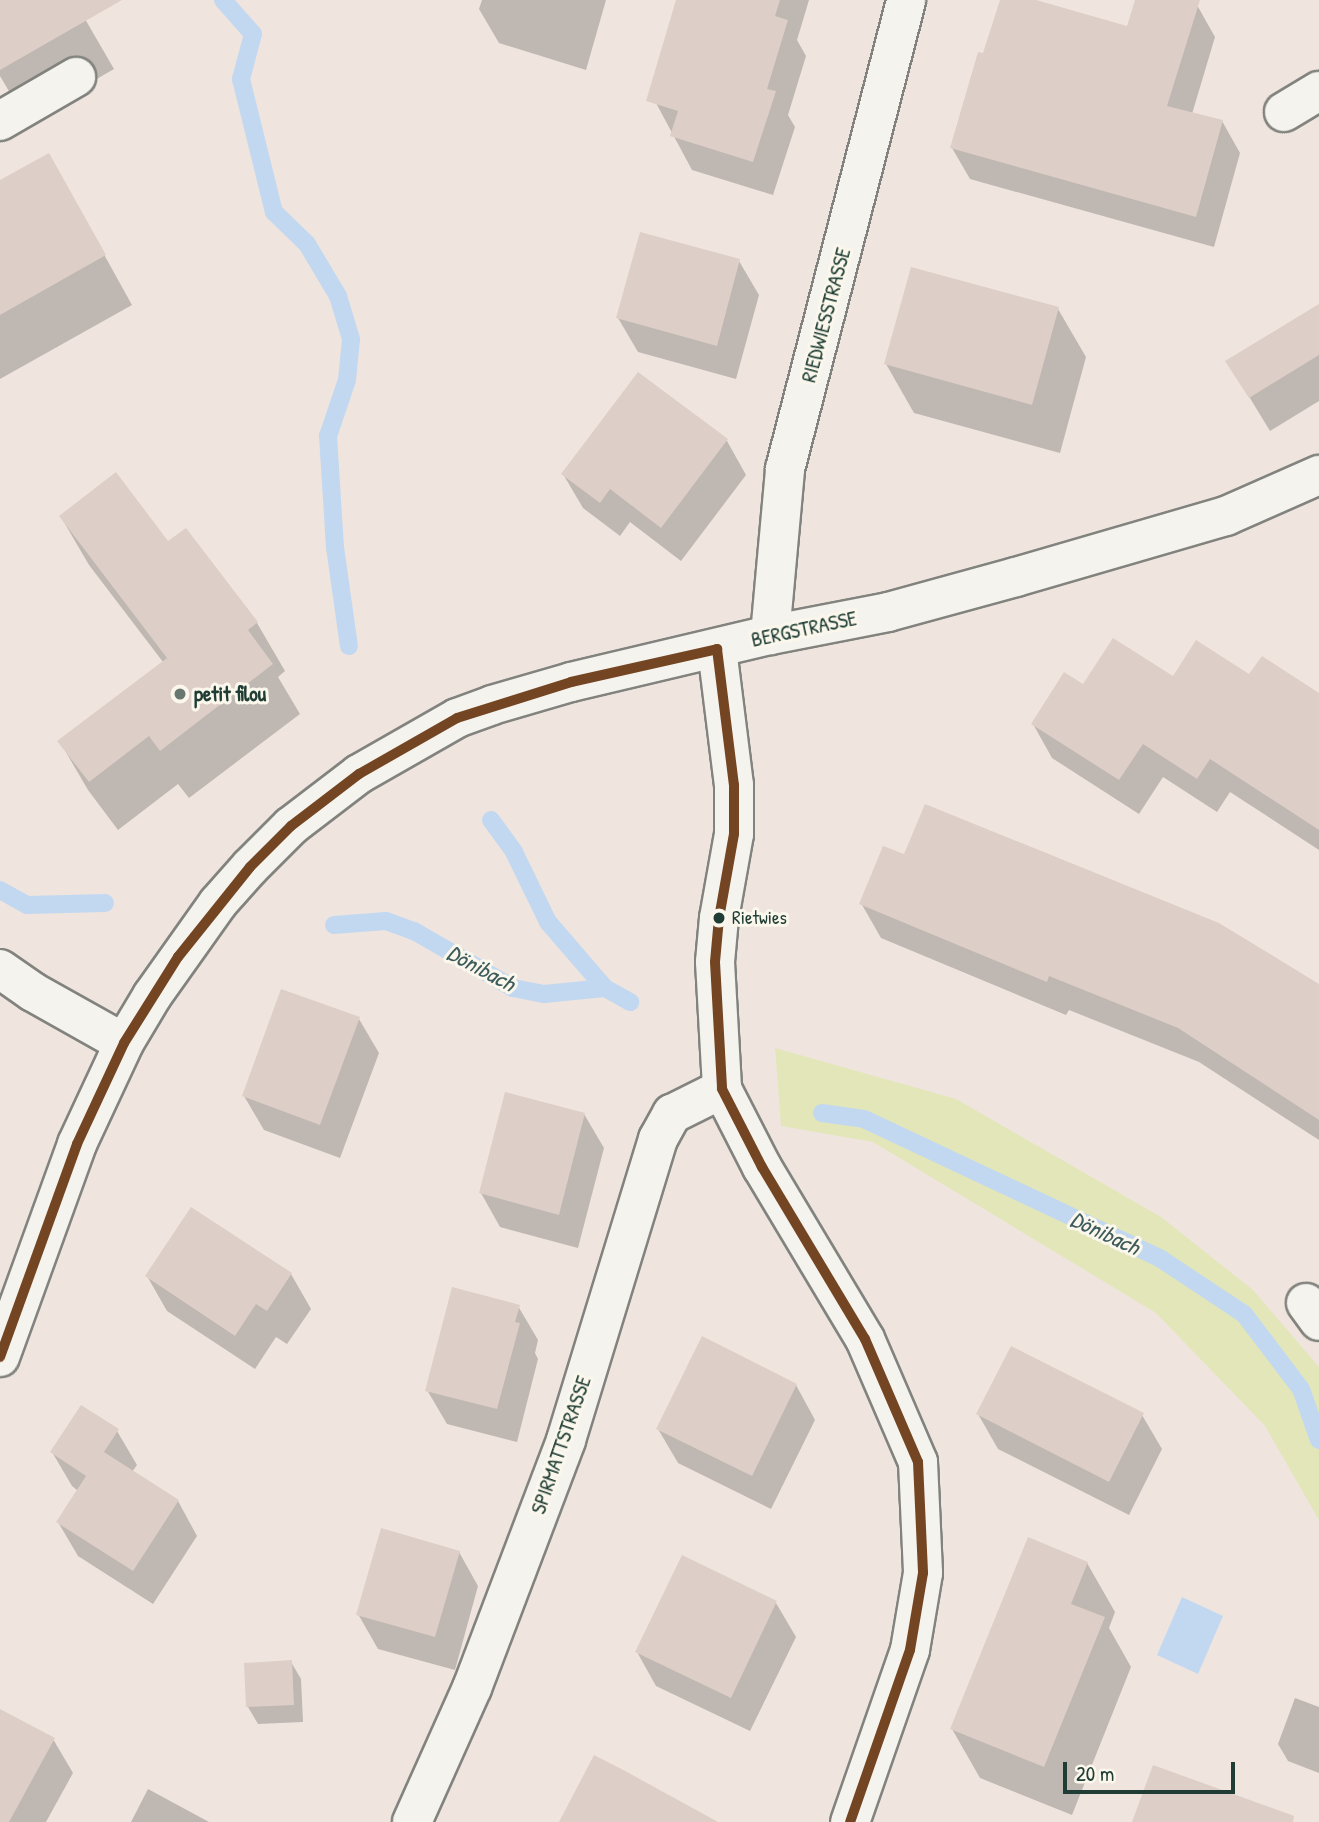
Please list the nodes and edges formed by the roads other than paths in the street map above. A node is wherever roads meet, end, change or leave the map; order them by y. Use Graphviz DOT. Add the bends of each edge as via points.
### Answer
graph roads {
  1 [pos="906,0"];
  2 [pos="76,77"];
  3 [pos="1319,92"];
  4 [pos="1284,112"];
  5 [pos="0,121"];
  6 [pos="1319,475"];
  7 [pos="770,635"];
  8 [pos="717,649"];
  9 [pos="0,968"];
  10 [pos="124,1043"];
  11 [pos="722,1089"];
  12 [pos="0,1357"];
  13 [pos="412,1822"];
  14 [pos="850,1822"];
  1 -- 7 [label="street, RIEDWIESSTRASSE" via="785,469"];
  2 -- 5 [label="street"];
  3 -- 4 [label="street"];
  6 -- 7 [label="street, BERGSTRASSE" via="1226,516 1165,534 888,612"];
  7 -- 8 [label="street, BERGSTRASSE"];
  8 -- 10 [label="street, BERGSTRASSE" via="492,705 457,718 359,774 291,826 218,903"];
  8 -- 11 [label="street" via="734,797 734,834 715,962"];
  9 -- 10 [label="street"];
  10 -- 12 [label="street, BERGSTRASSE" via="77,1144"];
  11 -- 13 [label="street, SPIRMATTSTRASSE" via="672,1114 658,1139 566,1440 472,1688"];
  11 -- 14 [label="street" via="762,1167 865,1339 918,1462 923,1573 910,1650"];
}
